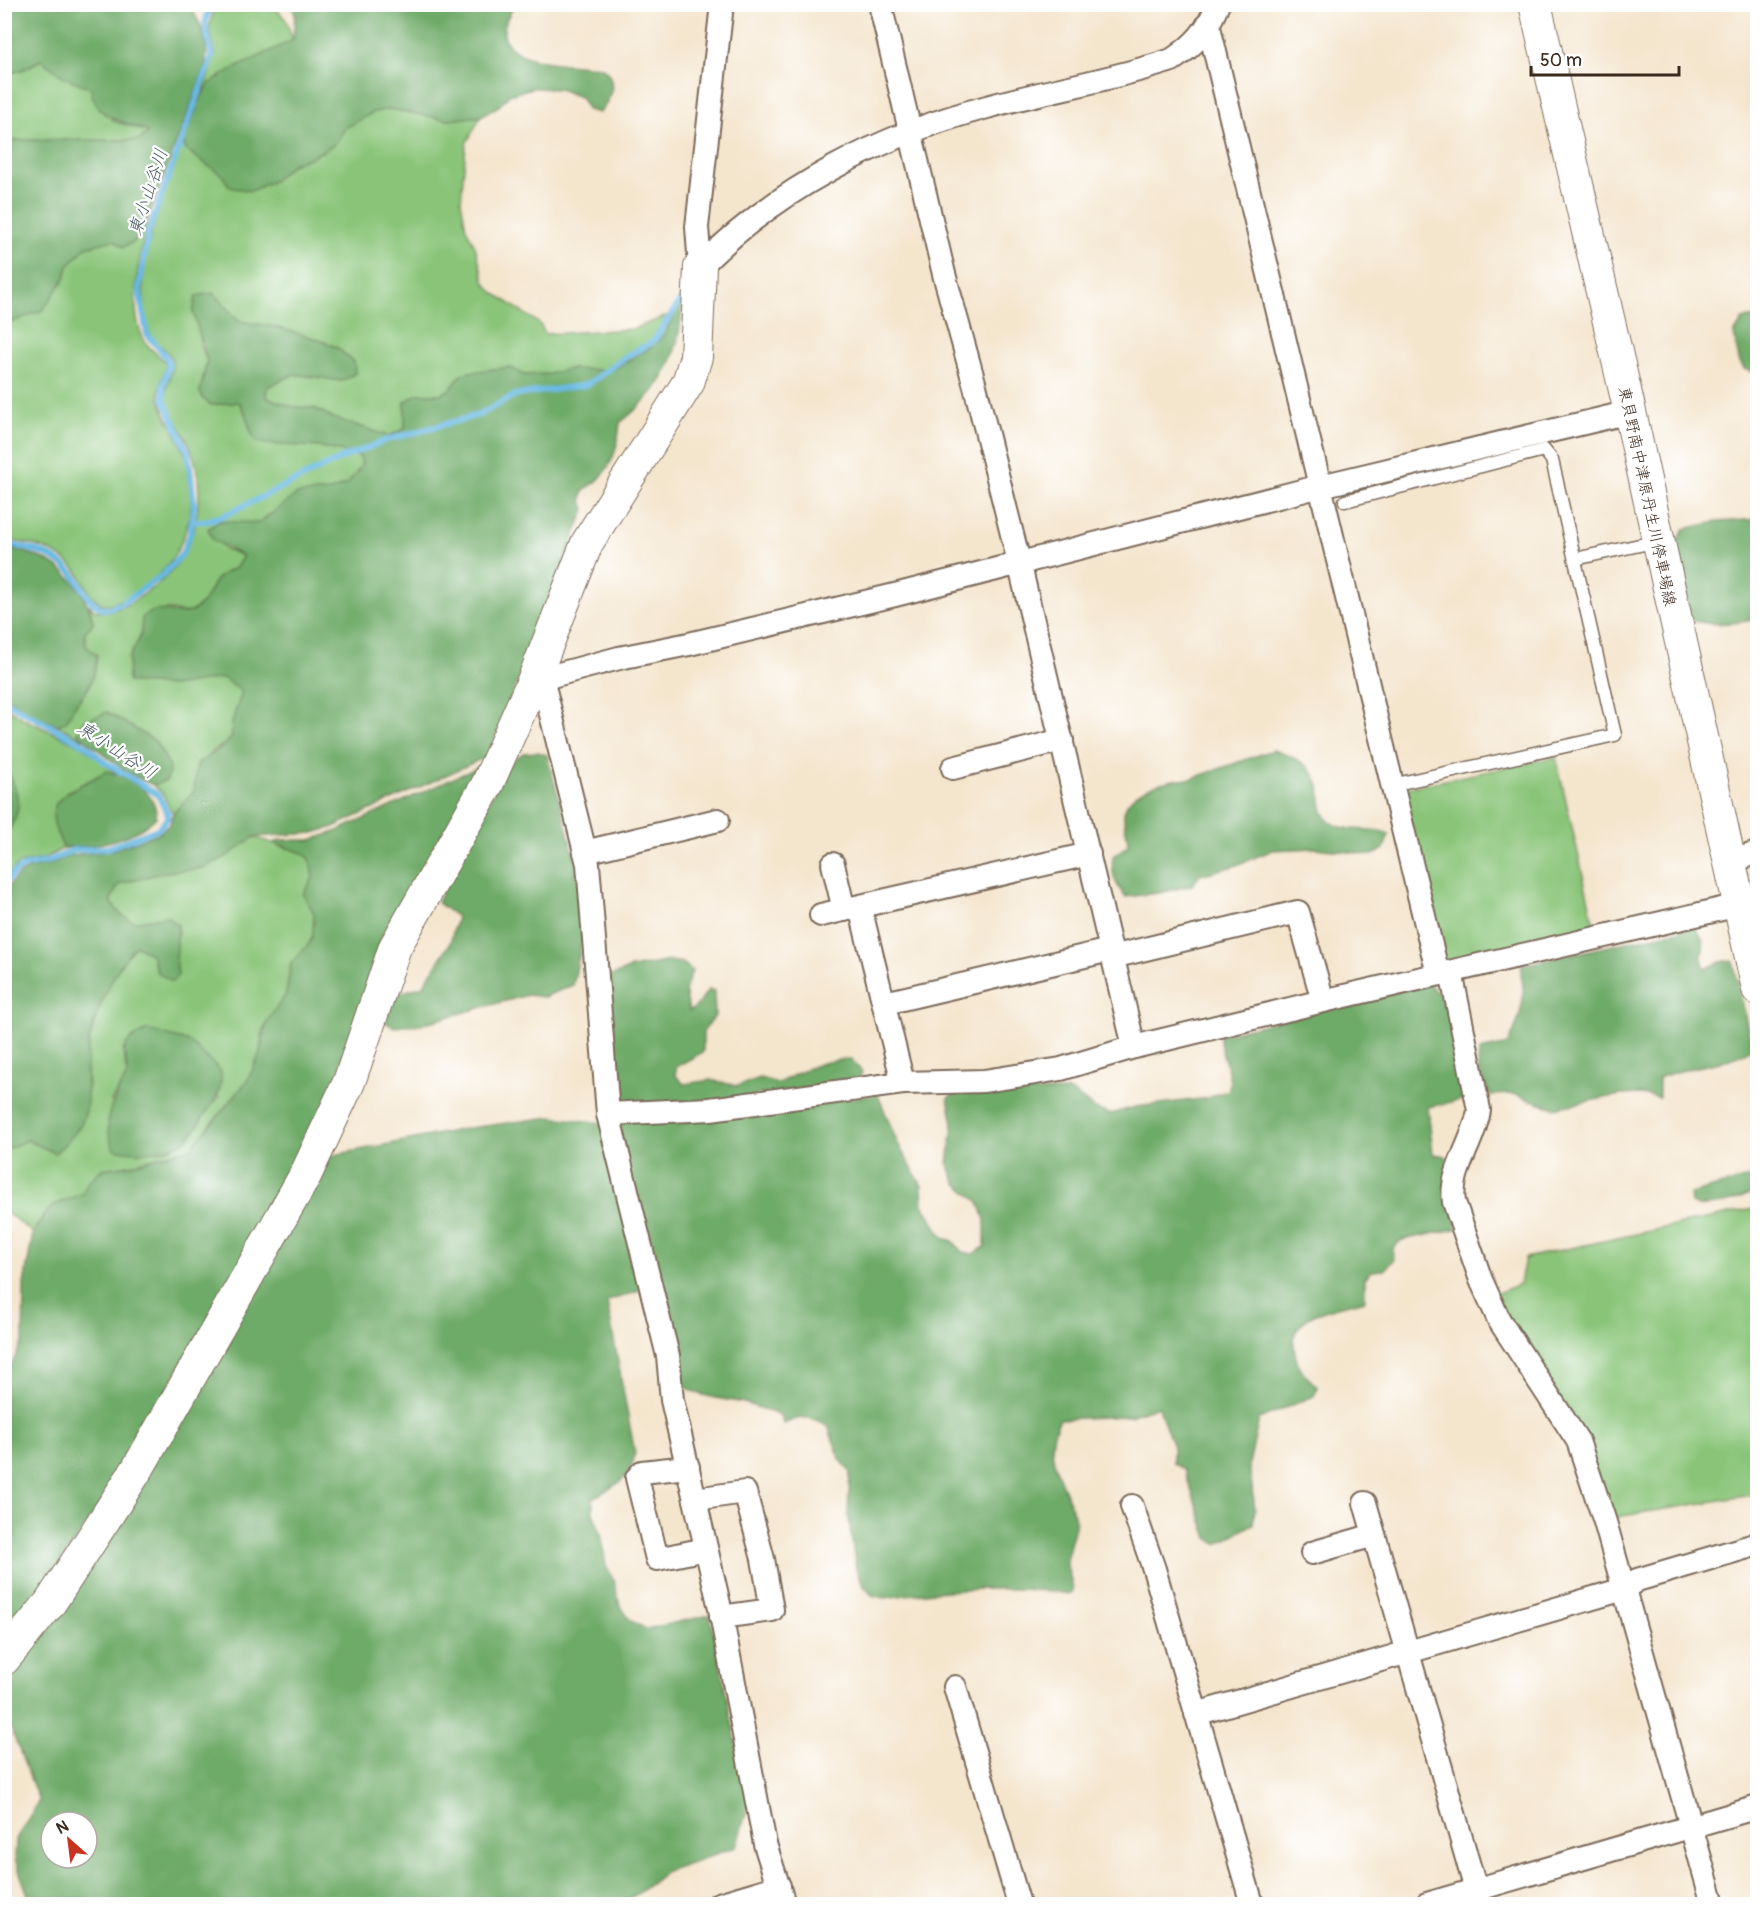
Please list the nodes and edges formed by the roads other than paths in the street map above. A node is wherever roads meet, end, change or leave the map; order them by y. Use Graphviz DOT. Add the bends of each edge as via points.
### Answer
graph roads {
  1 [pos="722,4"];
  2 [pos="879,4"];
  3 [pos="1218,4"];
  4 [pos="1535,4"];
  5 [pos="1209,27"];
  6 [pos="909,131"];
  7 [pos="700,267"];
  8 [pos="1630,412"];
  9 [pos="1322,486"];
  10 [pos="1346,501"];
  11 [pos="1658,541"];
  12 [pos="1575,559"];
  13 [pos="1019,562"];
  14 [pos="537,679"];
  15 [pos="1062,740"];
  16 [pos="953,768"];
  17 [pos="1392,785"];
  18 [pos="718,820"];
  19 [pos="585,852"];
  20 [pos="1089,854"];
  21 [pos="1743,857"];
  22 [pos="833,864"];
  23 [pos="1739,905"];
  24 [pos="852,908"];
  25 [pos="821,915"];
  26 [pos="1111,954"];
  27 [pos="1444,973"];
  28 [pos="1758,989"];
  29 [pos="1323,1001"];
  30 [pos="885,1003"];
  31 [pos="1134,1047"];
  32 [pos="903,1083"];
  33 [pos="608,1114"];
  34 [pos="688,1467"];
  35 [pos="695,1499"];
  36 [pos="1365,1503"];
  37 [pos="1132,1506"];
  38 [pos="1374,1535"];
  39 [pos="1758,1544"];
  40 [pos="706,1549"];
  41 [pos="1311,1553"];
  42 [pos="1623,1589"];
  43 [pos="721,1617"];
  44 [pos="1408,1652"];
  45 [pos="4,1659"];
  46 [pos="955,1687"];
  47 [pos="1196,1714"];
  48 [pos="1758,1807"];
  49 [pos="1691,1828"];
  50 [pos="781,1895"];
  51 [pos="1478,1897"];
  52 [pos="719,1905"];
  53 [pos="1019,1905"];
  54 [pos="1252,1905"];
  55 [pos="1427,1905"];
  56 [pos="1713,1905"];
  1 -- 7 [label="street" via="697,227"];
  2 -- 6 [label="street"];
  3 -- 5 [label="street"];
  4 -- 8 [label="street, 東貝野南中津原丹生川停車場線"];
  5 -- 6 [label="street" via="1173,60 986,107"];
  5 -- 9 [label="street"];
  6 -- 7 [label="street" via="807,184 729,237"];
  6 -- 13 [label="street"];
  7 -- 14 [label="street" via="696,357 688,383 587,543"];
  8 -- 9 [label="street"];
  8 -- 11 [label="street, 東貝野南中津原丹生川停車場線"];
  9 -- 13 [label="street"];
  9 -- 17 [label="street"];
  10 -- 12 [label="lane" via="1544,450 1552,460"];
  11 -- 12 [label="lane"];
  11 -- 21 [label="street, 東貝野南中津原丹生川停車場線"];
  12 -- 17 [label="lane" via="1615,735"];
  13 -- 14 [label="street"];
  13 -- 15 [label="street"];
  14 -- 19 [label="street"];
  14 -- 45 [label="street" via="487,785 395,946 349,1082 306,1174 138,1468 50,1603"];
  15 -- 16 [label="street"];
  15 -- 20 [label="street"];
  17 -- 27 [label="street"];
  18 -- 19 [label="street"];
  19 -- 33 [label="street"];
  20 -- 24 [label="street"];
  20 -- 26 [label="street"];
  21 -- 23 [label="street, 東貝野南中津原丹生川停車場線"];
  22 -- 24 [label="street"];
  23 -- 27 [label="street"];
  23 -- 28 [label="street, 東貝野南中津原丹生川停車場線"];
  24 -- 25 [label="street"];
  24 -- 30 [label="street"];
  26 -- 29 [label="street" via="1298,912"];
  26 -- 30 [label="street"];
  26 -- 31 [label="street"];
  27 -- 29 [label="street"];
  27 -- 42 [label="street" via="1479,1110 1477,1128 1452,1189 1454,1202 1499,1320 1578,1441"];
  29 -- 31 [label="street"];
  30 -- 32 [label="street"];
  31 -- 32 [label="street" via="1050,1071 984,1081"];
  32 -- 33 [label="street" via="710,1109"];
  33 -- 34 [label="street" via="668,1356 672,1400"];
  34 -- 35 [label="street"];
  34 -- 40 [label="street" via="642,1472 637,1478 657,1559"];
  35 -- 40 [label="street"];
  35 -- 43 [label="street" via="745,1492 763,1559 772,1610"];
  36 -- 38 [label="street"];
  37 -- 47 [label="street"];
  38 -- 41 [label="street"];
  38 -- 44 [label="street"];
  39 -- 42 [label="street" via="1637,1580"];
  40 -- 43 [label="street"];
  42 -- 44 [label="street"];
  42 -- 49 [label="street"];
  43 -- 50 [label="street" via="765,1844"];
  44 -- 47 [label="street"];
  44 -- 51 [label="street"];
  46 -- 53 [label="street"];
  47 -- 54 [label="street"];
  48 -- 49 [label="street"];
  49 -- 51 [label="street"];
  49 -- 56 [label="street"];
  50 -- 52 [label="street"];
  51 -- 55 [label="street"];
}
